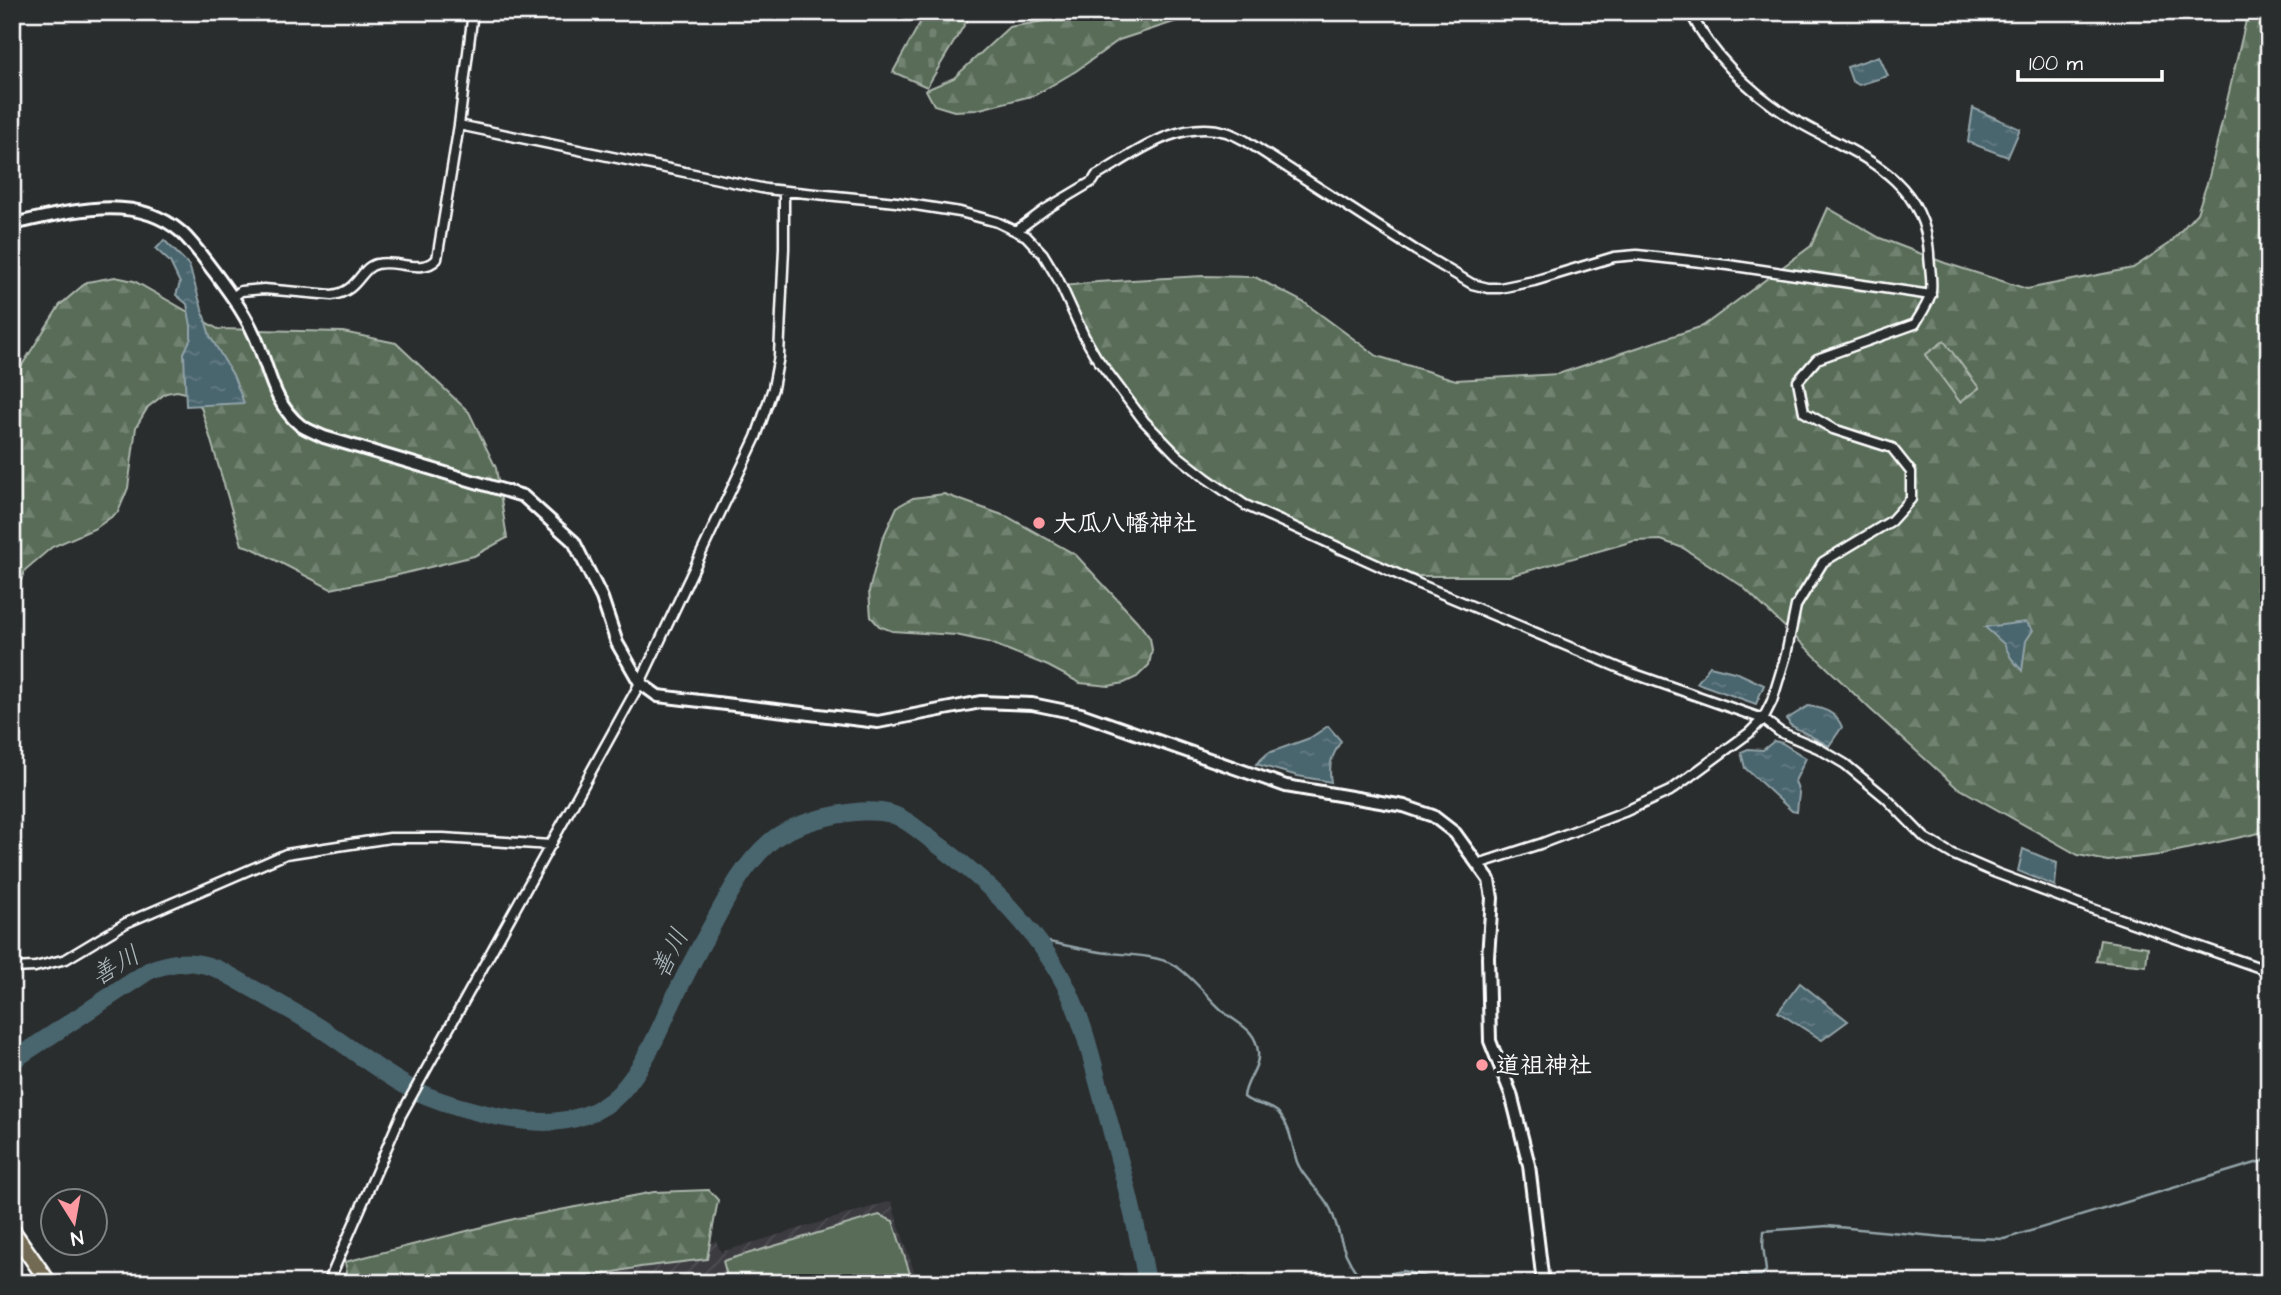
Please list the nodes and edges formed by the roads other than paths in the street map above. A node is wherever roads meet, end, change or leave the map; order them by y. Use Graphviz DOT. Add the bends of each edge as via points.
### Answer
graph roads {
  1 [pos="473,12"];
  2 [pos="1690,12"];
  3 [pos="459,125"];
  4 [pos="784,191"];
  5 [pos="12,224"];
  6 [pos="1016,231"];
  7 [pos="1931,295"];
  8 [pos="233,297"];
  9 [pos="640,683"];
  10 [pos="1763,719"];
  11 [pos="551,845"];
  12 [pos="1478,864"];
  13 [pos="12,968"];
  14 [pos="2269,971"];
  15 [pos="12,1230"];
  16 [pos="49,1283"];
  17 [pos="328,1283"];
  18 [pos="1543,1283"];
  1 -- 3 [label="street"];
  2 -- 7 [label="street" via="1700,32 1744,82 1787,115 1887,172 1913,199 1927,237"];
  3 -- 4 [label="street"];
  3 -- 8 [label="street" via="433,263 378,263 341,294 264,289 241,291"];
  4 -- 6 [label="street" via="960,212"];
  4 -- 9 [label="street" via="779,356 773,387 751,448"];
  5 -- 8 [label="street" via="79,211 138,210 180,231"];
  6 -- 7 [label="street" via="1160,139 1202,128 1246,141 1415,250 1472,284 1488,288 1637,255"];
  6 -- 10 [label="street" via="1043,254 1096,357 1144,421 1178,456 1245,505 1629,672"];
  7 -- 10 [label="street" via="1915,324 1816,359 1798,381 1804,412 1833,429 1892,448 1911,472 1911,499 1891,522 1824,562 1796,606 1786,656"];
  8 -- 9 [label="street" via="259,344 284,409 301,425 324,437 523,496 574,542 602,598 617,643"];
  9 -- 11 [label="street"];
  9 -- 12 [label="street" via="658,696 878,722 981,702 1032,704 1081,714 1286,786 1404,806 1433,816 1455,833"];
  10 -- 12 [label="street" via="1670,791 1612,817"];
  10 -- 14 [label="street" via="1845,764 1925,838 1952,854"];
  11 -- 13 [label="street" via="390,838 286,854 126,923 66,959"];
  11 -- 17 [label="street" via="401,1115"];
  12 -- 18 [label="street" via="1489,880 1492,898 1490,1041 1511,1094 1529,1165"];
  15 -- 16 [label="highway"];
}
